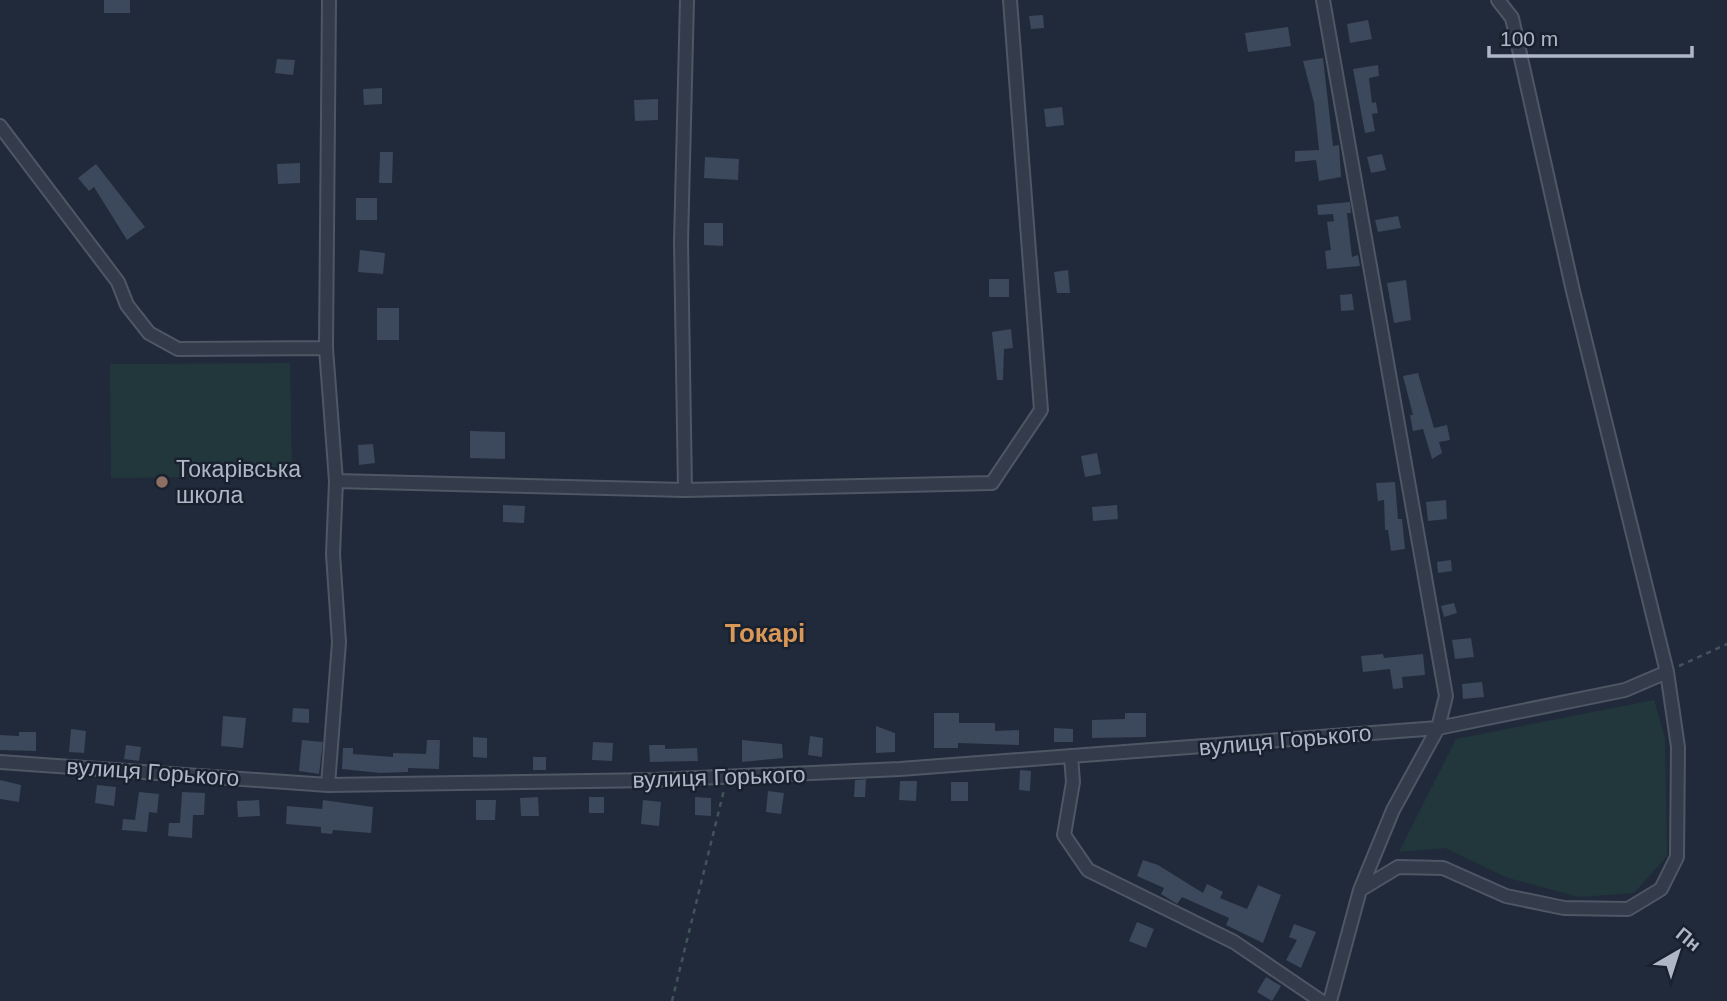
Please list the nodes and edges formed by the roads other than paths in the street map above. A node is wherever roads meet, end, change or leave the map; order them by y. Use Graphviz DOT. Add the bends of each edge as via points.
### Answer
graph roads {
  1 [pos="329,0"];
  2 [pos="687,0"];
  3 [pos="1010,0"];
  4 [pos="1323,0"];
  5 [pos="1499,0"];
  6 [pos="0,126"];
  7 [pos="326,348"];
  8 [pos="336,481"];
  9 [pos="685,490"];
  10 [pos="1667,672"];
  11 [pos="1438,728"];
  12 [pos="1071,756"];
  13 [pos="0,762"];
  14 [pos="328,785"];
  15 [pos="1360,890"];
  16 [pos="1321,1001"];
  17 [pos="1330,1001"];
  1 -- 7 [label="street"];
  2 -- 9 [label="street" via="681,242"];
  3 -- 9 [label="street" via="1041,410 992,482"];
  4 -- 11 [label="street" via="1446,696"];
  5 -- 10 [label="street" via="1512,18 1573,291"];
  6 -- 7 [label="street" via="118,282 127,305 149,333 177,349"];
  7 -- 8 [label="street"];
  8 -- 9 [label="street"];
  8 -- 14 [label="street" via="333,554 339,642"];
  10 -- 11 [label="street, вулиця Горького" via="1625,691"];
  10 -- 15 [label="street" via="1678,747 1678,804 1676,857 1661,889 1628,909 1564,908 1506,896 1443,868 1398,867"];
  11 -- 12 [label="street, вулиця Горького"];
  11 -- 15 [label="street" via="1393,810"];
  12 -- 14 [label="street, вулиця Горького" via="727,777"];
  12 -- 16 [label="street" via="1073,782 1064,835 1088,870 1234,942"];
  13 -- 14 [label="street, вулиця Горького"];
  15 -- 17 [label="street"];
}
